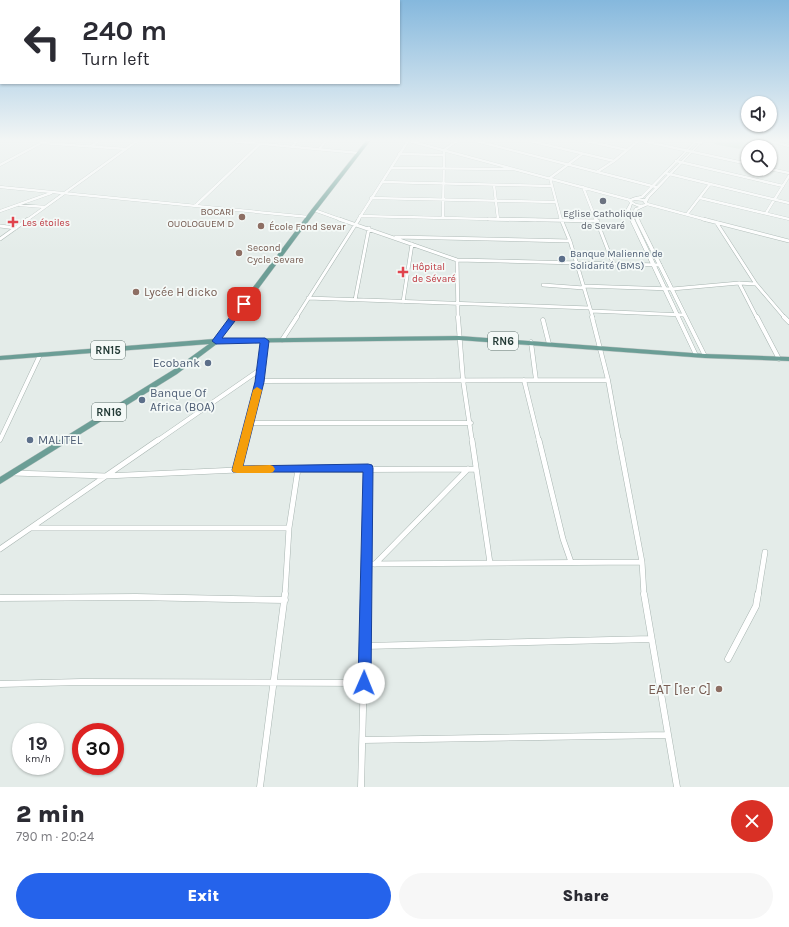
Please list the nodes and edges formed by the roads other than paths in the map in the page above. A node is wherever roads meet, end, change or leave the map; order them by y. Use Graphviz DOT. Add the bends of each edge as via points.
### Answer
graph roads {
  1 [pos="87,178"];
  2 [pos="225,178"];
  3 [pos="339,178"];
  4 [pos="385,178"];
  5 [pos="444,178"];
  6 [pos="550,178"];
  7 [pos="620,178"];
  8 [pos="661,178"];
  9 [pos="667,178"];
  10 [pos="682,178"];
  11 [pos="747,178"];
  12 [pos="788,178"];
  13 [pos="382,182"];
  14 [pos="444,183"];
  15 [pos="710,184"];
  16 [pos="494,185"];
  17 [pos="552,186"];
  18 [pos="653,186"];
  19 [pos="783,186"];
  20 [pos="0,187"];
  21 [pos="583,187"];
  22 [pos="658,187"];
  23 [pos="54,192"];
  24 [pos="66,193"];
  25 [pos="371,198"];
  26 [pos="700,198"];
  27 [pos="635,199"];
  28 [pos="775,199"];
  29 [pos="443,200"];
  30 [pos="496,201"];
  31 [pos="556,202"];
  32 [pos="630,202"];
  33 [pos="789,203"];
  34 [pos="18,204"];
  35 [pos="645,204"];
  36 [pos="195,206"];
  37 [pos="45,207"];
  38 [pos="314,210"];
  39 [pos="0,211"];
  40 [pos="766,213"];
  41 [pos="687,214"];
  42 [pos="360,216"];
  43 [pos="309,218"];
  44 [pos="443,218"];
  45 [pos="498,219"];
  46 [pos="789,219"];
  47 [pos="561,220"];
  48 [pos="598,221"];
  49 [pos="716,222"];
  50 [pos="356,223"];
  51 [pos="0,226"];
  52 [pos="16,228"];
  53 [pos="369,228"];
  54 [pos="393,237"];
  55 [pos="0,239"];
  56 [pos="570,241"];
  57 [pos="789,241"];
  58 [pos="412,244"];
  59 [pos="457,260"];
  60 [pos="575,262"];
  61 [pos="613,263"];
  62 [pos="654,264"];
  63 [pos="660,265"];
  64 [pos="739,283"];
  65 [pos="756,284"];
  66 [pos="543,285"];
  67 [pos="583,287"];
  68 [pos="666,289"];
  69 [pos="672,289"];
  70 [pos="308,298"];
  71 [pos="355,300"];
  72 [pos="403,302"];
  73 [pos="458,304"];
  74 [pos="590,310"];
  75 [pos="678,315"];
  76 [pos="684,315"];
  77 [pos="543,320"];
  78 [pos="789,322"];
  79 [pos="459,338"];
  80 [pos="282,340"];
  81 [pos="216,341"];
  82 [pos="265,341"];
  83 [pos="531,342"];
  84 [pos="549,344"];
  85 [pos="601,348"];
  86 [pos="40,355"];
  87 [pos="696,355"];
  88 [pos="705,356"];
  89 [pos="0,358"];
  90 [pos="779,359"];
  91 [pos="789,359"];
  92 [pos="261,369"];
  93 [pos="464,380"];
  94 [pos="524,380"];
  95 [pos="536,380"];
  96 [pos="608,380"];
  97 [pos="260,382"];
  98 [pos="248,423"];
  99 [pos="471,423"];
  100 [pos="0,440"];
  101 [pos="368,468"];
  102 [pos="298,469"];
  103 [pos="468,469"];
  104 [pos="476,469"];
  105 [pos="237,470"];
  106 [pos="13,473"];
  107 [pos="106,476"];
  108 [pos="0,481"];
  109 [pos="32,528"];
  110 [pos="289,528"];
  111 [pos="0,549"];
  112 [pos="765,552"];
  113 [pos="571,562"];
  114 [pos="642,562"];
  115 [pos="490,563"];
  116 [pos="368,564"];
  117 [pos="375,564"];
  118 [pos="0,598"];
  119 [pos="284,600"];
  120 [pos="651,639"];
  121 [pos="365,646"];
  122 [pos="728,659"];
  123 [pos="364,683"];
  124 [pos="0,684"];
  125 [pos="273,684"];
  126 [pos="668,735"];
  127 [pos="363,740"];
  128 [pos="260,787"];
  129 [pos="361,787"];
  130 [pos="677,787"];
  1 -- 24 [label="street"];
  2 -- 36 [label="street"];
  3 -- 38 [label="main road"];
  4 -- 13 [label="street"];
  5 -- 14 [label="street"];
  6 -- 17 [label="street"];
  6 -- 21 [label="street"];
  7 -- 18 [label="street"];
  8 -- 18 [label="street"];
  9 -- 22 [label="street"];
  10 -- 15 [label="street"];
  11 -- 19 [label="street"];
  12 -- 19 [label="street"];
  13 -- 14 [label="street"];
  13 -- 25 [label="street"];
  14 -- 16 [label="street"];
  14 -- 29 [label="street"];
  15 -- 26 [label="street"];
  15 -- 28 [label="street"];
  16 -- 17 [label="street"];
  16 -- 30 [label="street"];
  17 -- 31 [label="street"];
  18 -- 22 [label="street"];
  18 -- 27 [label="street" via="642,197"];
  19 -- 28 [label="street"];
  20 -- 23 [label="street"];
  21 -- 32 [label="street"];
  21 -- 48 [label="street"];
  22 -- 35 [label="street" via="647,198"];
  23 -- 24 [label="street"];
  23 -- 34 [label="street"];
  24 -- 36 [label="street"];
  24 -- 37 [label="street"];
  25 -- 29 [label="street"];
  25 -- 42 [label="street"];
  26 -- 40 [label="street"];
  26 -- 41 [label="street"];
  27 -- 32 [label="street"];
  27 -- 35 [label="street"];
  28 -- 33 [label="street"];
  28 -- 40 [label="street"];
  29 -- 30 [label="street"];
  29 -- 44 [label="street"];
  30 -- 31 [label="street"];
  30 -- 45 [label="street"];
  31 -- 47 [label="street"];
  32 -- 35 [label="street"];
  32 -- 62 [label="street" via="629,214"];
  34 -- 37 [label="street"];
  34 -- 39 [label="street"];
  35 -- 41 [label="street"];
  35 -- 63 [label="street" via="636,209 635,215"];
  36 -- 43 [label="street"];
  37 -- 52 [label="street"];
  38 -- 43 [label="main road"];
  38 -- 50 [label="street"];
  40 -- 46 [label="street"];
  41 -- 49 [label="street"];
  42 -- 44 [label="street"];
  42 -- 50 [label="street"];
  43 -- 81 [label="main road"];
  44 -- 45 [label="street"];
  45 -- 47 [label="street"];
  47 -- 48 [label="street"];
  47 -- 56 [label="street"];
  48 -- 61 [label="street"];
  49 -- 57 [label="street"];
  49 -- 65 [label="street"];
  50 -- 53 [label="street"];
  50 -- 70 [label="street"];
  51 -- 52 [label="street"];
  52 -- 55 [label="street"];
  53 -- 54 [label="street"];
  53 -- 71 [label="street"];
  54 -- 56 [label="street"];
  54 -- 58 [label="street"];
  56 -- 60 [label="street"];
  58 -- 59 [label="street"];
  58 -- 72 [label="street"];
  59 -- 60 [label="street"];
  59 -- 73 [label="street"];
  60 -- 61 [label="street"];
  60 -- 67 [label="street"];
  61 -- 62 [label="street"];
  62 -- 63 [label="street"];
  62 -- 68 [label="street"];
  63 -- 69 [label="street"];
  64 -- 65 [label="street"];
  64 -- 69 [label="street"];
  64 -- 90 [label="street"];
  65 -- 78 [label="street"];
  66 -- 67 [label="street"];
  67 -- 68 [label="street"];
  67 -- 74 [label="street"];
  68 -- 69 [label="street"];
  68 -- 75 [label="street"];
  69 -- 76 [label="street"];
  70 -- 71 [label="street"];
  70 -- 80 [label="street"];
  71 -- 72 [label="street"];
  72 -- 73 [label="street"];
  73 -- 74 [label="street"];
  73 -- 79 [label="street"];
  74 -- 75 [label="street"];
  74 -- 85 [label="street"];
  75 -- 76 [label="street"];
  75 -- 87 [label="street"];
  76 -- 88 [label="street"];
  77 -- 84 [label="street"];
  79 -- 80 [label="main road, RN6"];
  79 -- 83 [label="main road, RN6"];
  79 -- 93 [label="street"];
  80 -- 82 [label="main road, RN6"];
  81 -- 82 [label="main road, RN6"];
  81 -- 86 [label="main road, RN15"];
  81 -- 106 [label="main road, RN16" via="175,372"];
  82 -- 92 [label="street"];
  83 -- 84 [label="main road, RN6"];
  83 -- 95 [label="street"];
  84 -- 85 [label="main road, RN6"];
  85 -- 87 [label="main road, RN6"];
  85 -- 96 [label="street"];
  86 -- 89 [label="main road, RN15"];
  86 -- 100 [label="street"];
  87 -- 88 [label="main road, RN6"];
  88 -- 90 [label="main road, RN6"];
  90 -- 91 [label="main road, RN6"];
  92 -- 97 [label="street"];
  92 -- 107 [label="street"];
  93 -- 94 [label="street"];
  93 -- 97 [label="street"];
  93 -- 99 [label="street"];
  94 -- 95 [label="street"];
  94 -- 113 [label="street"];
  95 -- 96 [label="street"];
  96 -- 114 [label="street"];
  97 -- 98 [label="street"];
  98 -- 99 [label="street"];
  98 -- 105 [label="street"];
  99 -- 104 [label="street"];
  101 -- 102 [label="street"];
  101 -- 103 [label="street"];
  101 -- 116 [label="street"];
  102 -- 105 [label="street"];
  102 -- 110 [label="street"];
  103 -- 104 [label="street"];
  103 -- 117 [label="street"];
  104 -- 115 [label="street"];
  105 -- 107 [label="street"];
  106 -- 107 [label="street"];
  106 -- 108 [label="main road, RN16"];
  107 -- 109 [label="street"];
  109 -- 110 [label="street"];
  109 -- 111 [label="street"];
  110 -- 119 [label="street"];
  112 -- 122 [label="street" via="756,606"];
  113 -- 114 [label="street"];
  113 -- 115 [label="street"];
  114 -- 120 [label="street"];
  115 -- 117 [label="street"];
  116 -- 117 [label="street"];
  116 -- 121 [label="street"];
  118 -- 119 [label="street"];
  119 -- 125 [label="street"];
  120 -- 121 [label="street"];
  120 -- 126 [label="street"];
  121 -- 123 [label="street"];
  123 -- 125 [label="street"];
  123 -- 127 [label="street"];
  124 -- 125 [label="street"];
  125 -- 128 [label="street"];
  126 -- 127 [label="street"];
  126 -- 130 [label="street"];
  127 -- 129 [label="street"];
}
